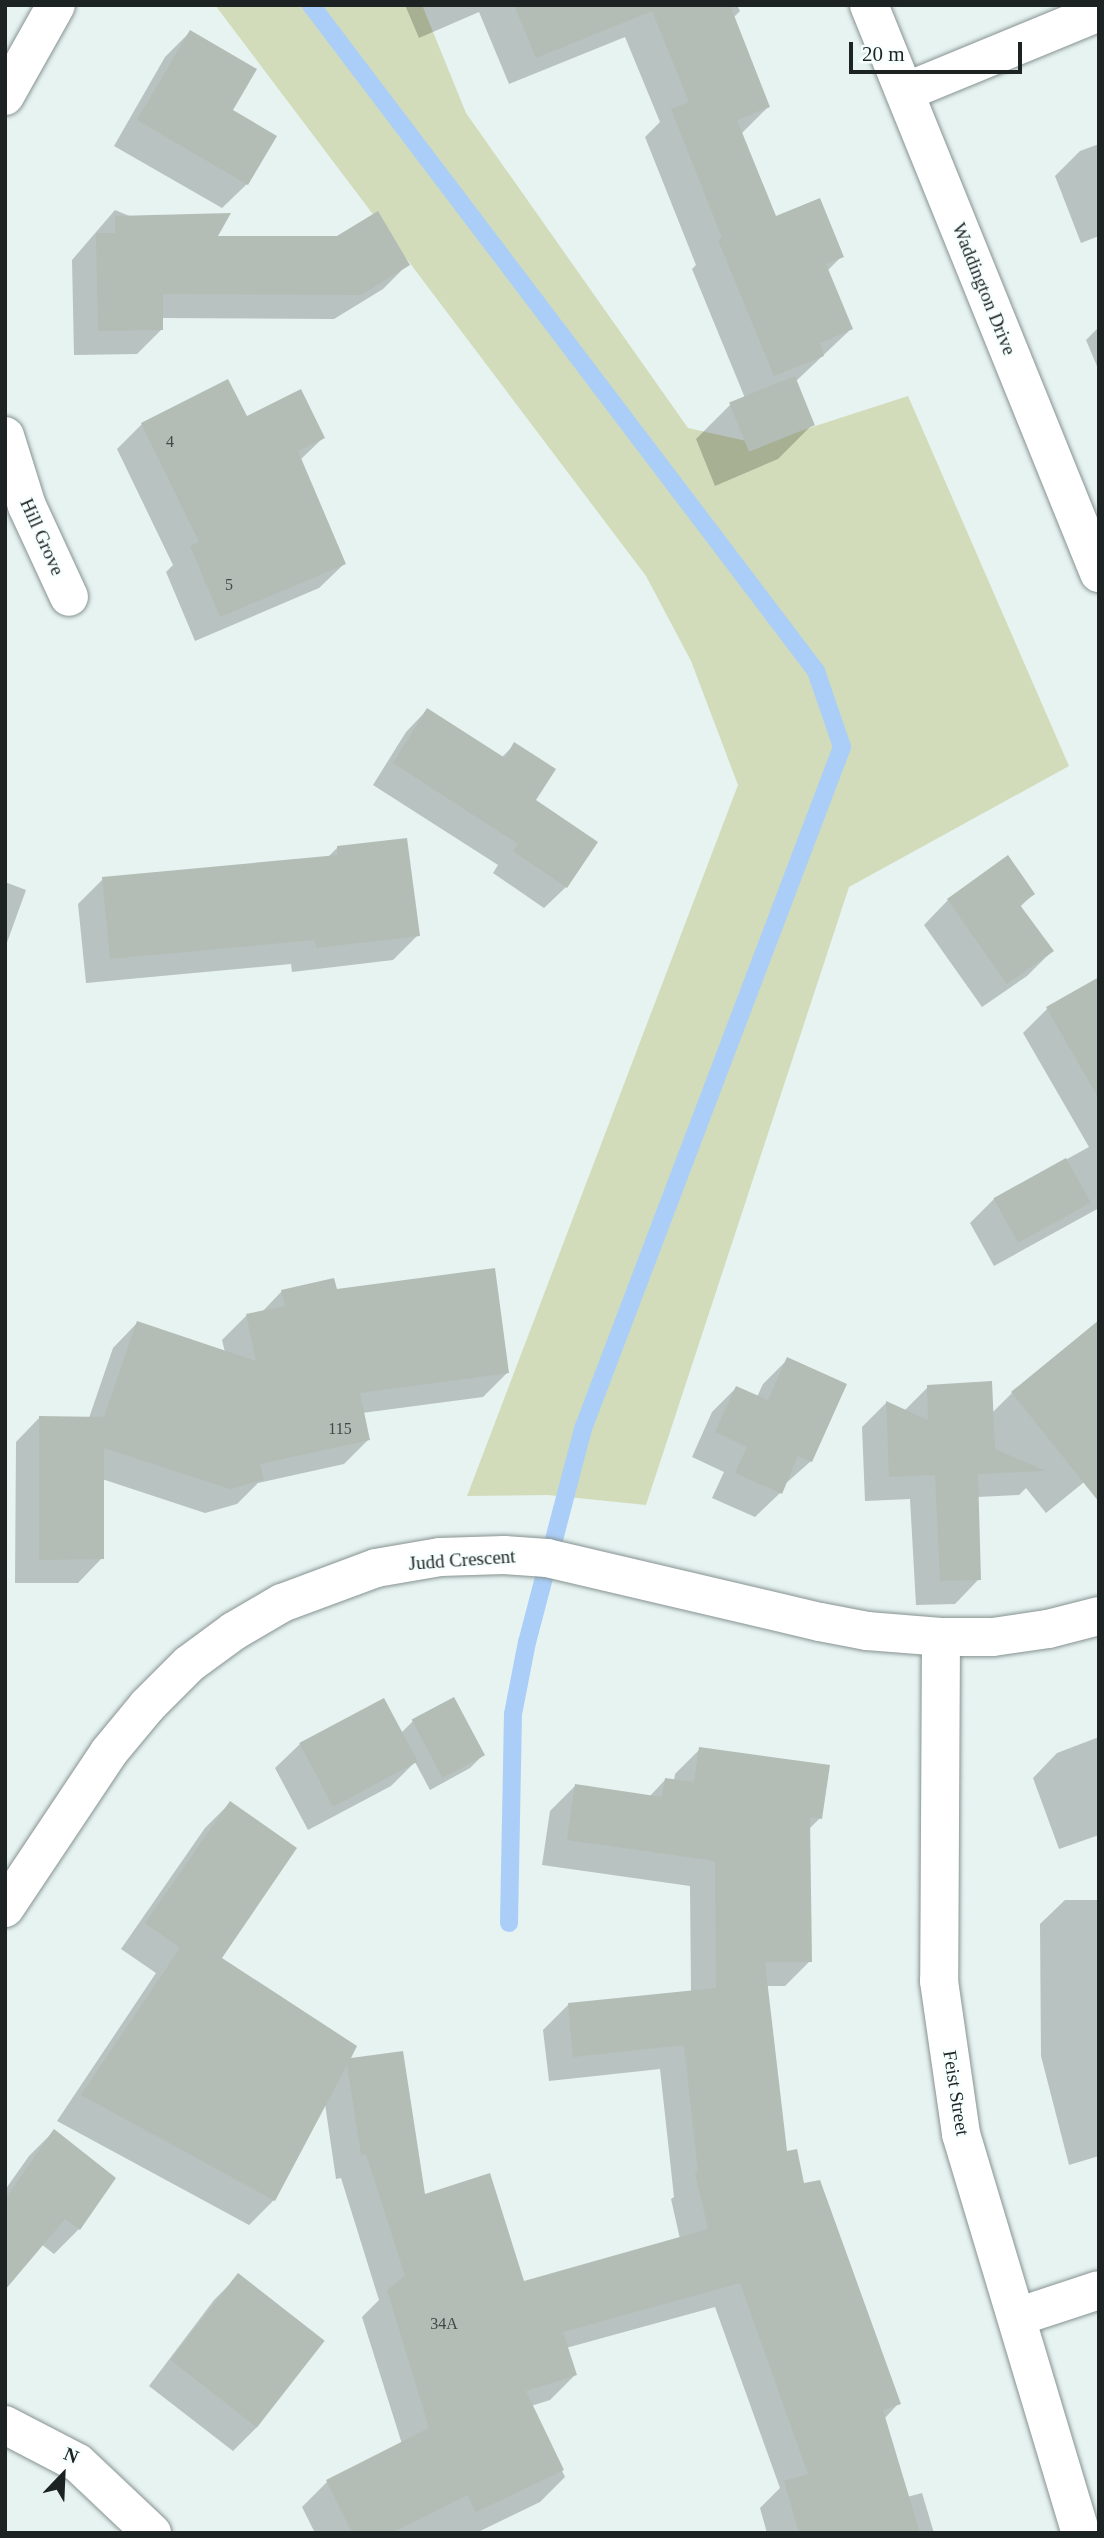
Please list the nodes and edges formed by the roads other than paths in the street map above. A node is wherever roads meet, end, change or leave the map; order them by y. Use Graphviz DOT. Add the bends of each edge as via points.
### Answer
graph roads {
  1 [pos="56,5"];
  2 [pos="869,5"];
  3 [pos="1099,12"];
  4 [pos="905,92"];
  5 [pos="5,96"];
  6 [pos="5,436"];
  7 [pos="1099,573"];
  8 [pos="69,597"];
  9 [pos="1099,1616"];
  10 [pos="941,1637"];
  11 [pos="5,1908"];
  12 [pos="1099,2290"];
  13 [pos="1017,2317"];
  14 [pos="5,2425"];
  15 [pos="152,2533"];
  16 [pos="1081,2533"];
  1 -- 5 [label="street"];
  2 -- 4 [label="street, Waddington Drive"];
  3 -- 4 [label="street"];
  4 -- 7 [label="street, Waddington Drive"];
  6 -- 8 [label="street, Hill Grove" via="27,506"];
  9 -- 10 [label="street, Judd Crescent" via="993,1637"];
  10 -- 11 [label="street, Judd Crescent" via="867,1631 591,1566 504,1555 376,1568 282,1603 189,1664 109,1752"];
  10 -- 13 [label="street, Feist Street" via="939,1981 961,2134"];
  12 -- 13 [label="street"];
  13 -- 16 [label="street, Feist Street"];
  14 -- 15 [label="street" via="78,2463"];
}
